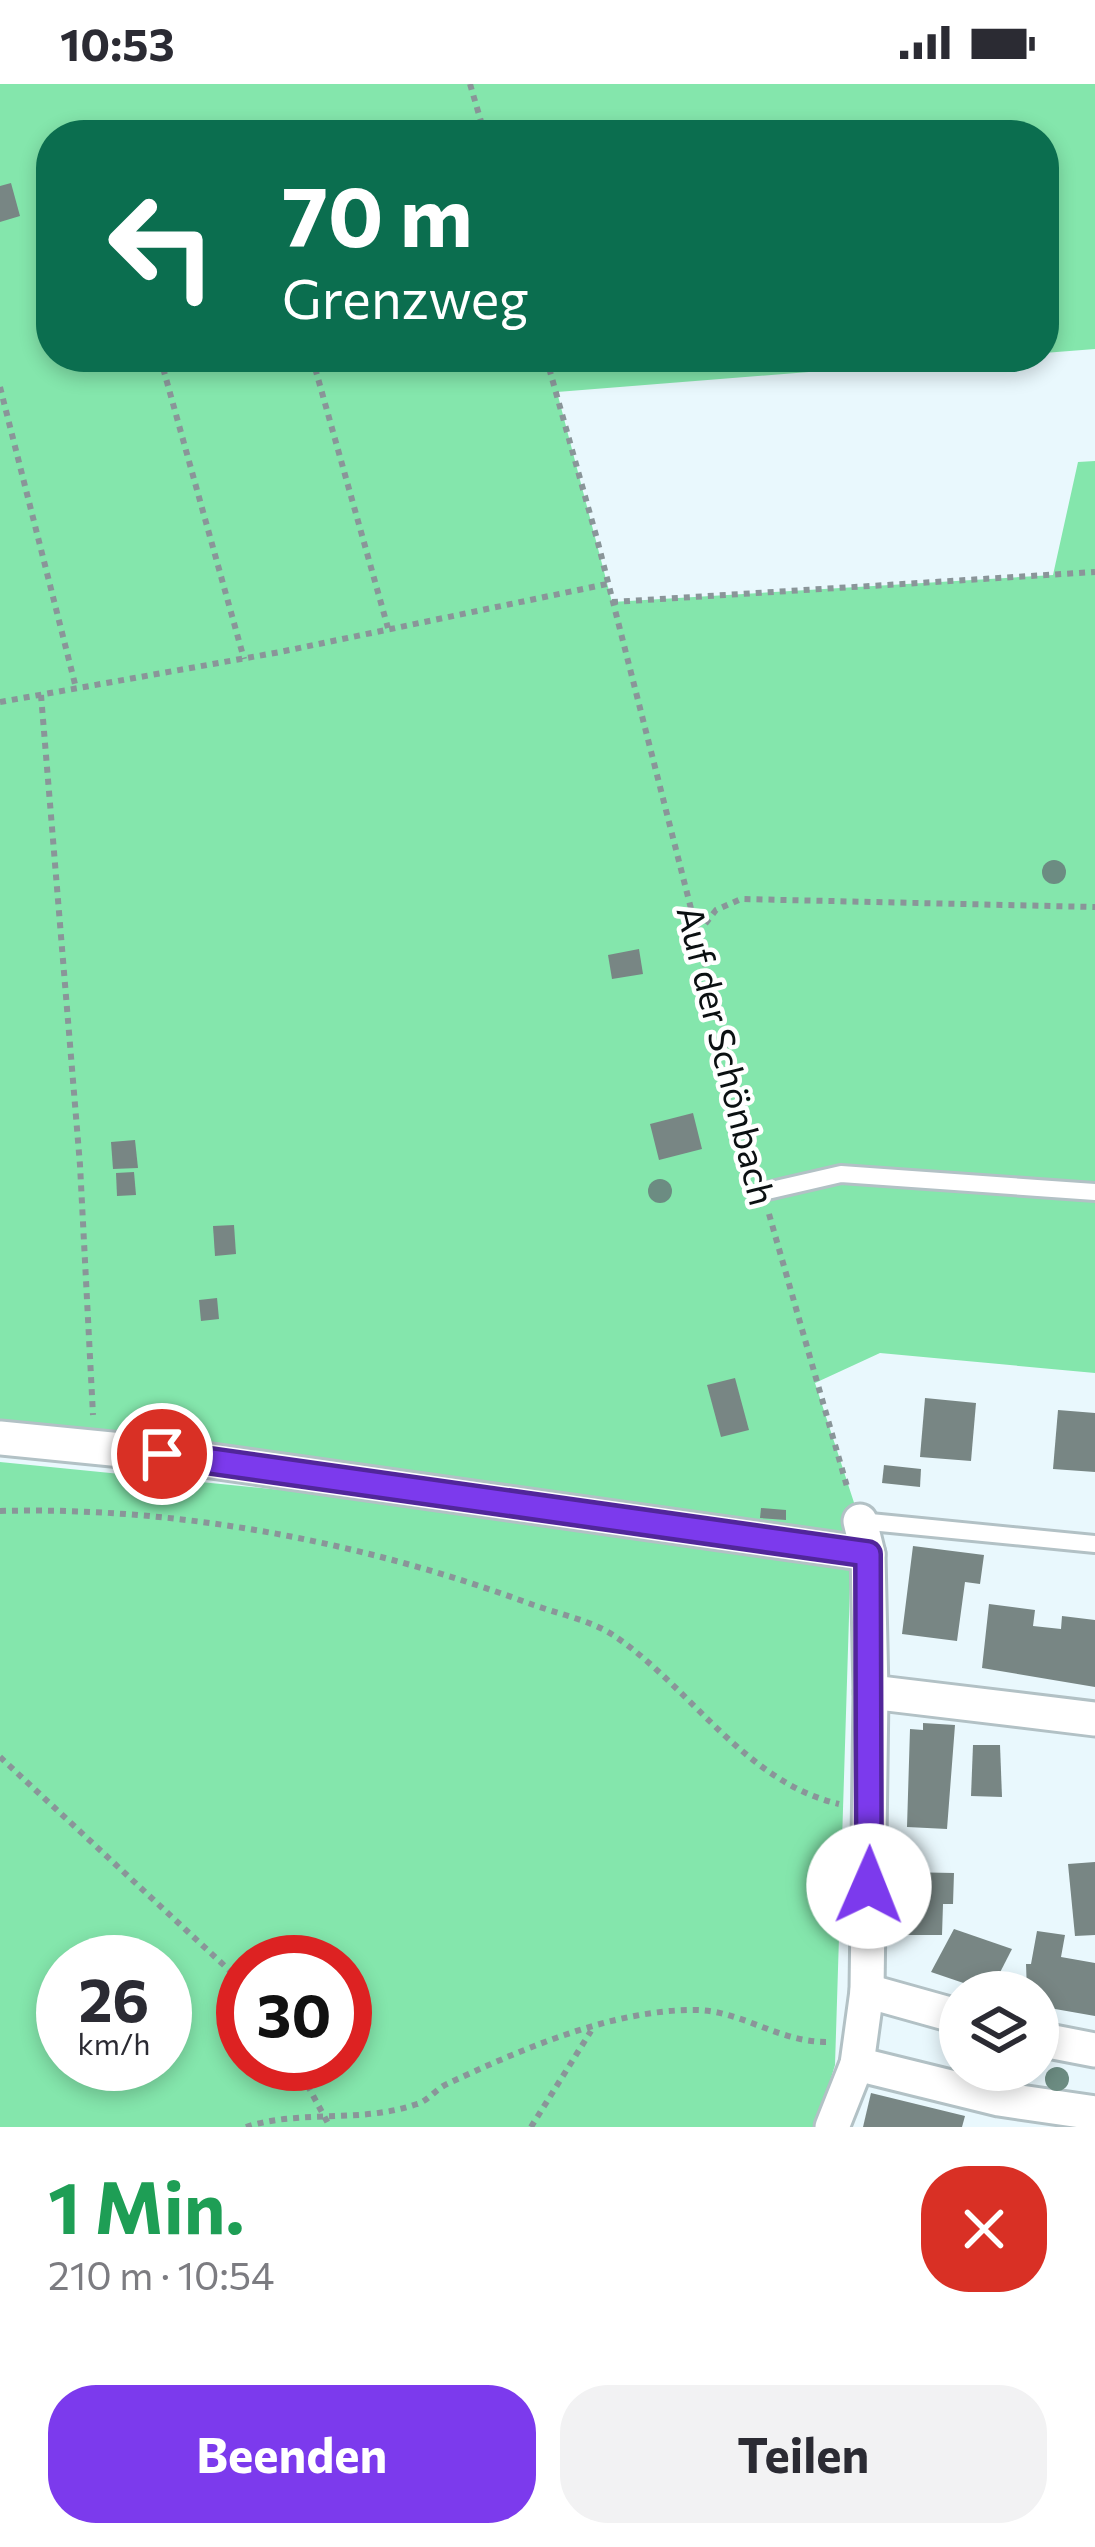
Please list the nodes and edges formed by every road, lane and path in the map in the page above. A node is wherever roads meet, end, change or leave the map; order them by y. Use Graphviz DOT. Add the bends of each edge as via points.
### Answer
graph roads {
  1 [pos="470,84"];
  2 [pos="481,120"];
  3 [pos="164,372"];
  4 [pos="316,372"];
  5 [pos="550,372"];
  6 [pos="0,387"];
  7 [pos="1095,572"];
  8 [pos="607,584"];
  9 [pos="612,602"];
  10 [pos="388,628"];
  11 [pos="244,659"];
  12 [pos="76,688"];
  13 [pos="41,694"];
  14 [pos="0,702"];
  15 [pos="1095,907"];
  16 [pos="698,933"];
  17 [pos="763,1192"];
  18 [pos="1095,1192"];
  19 [pos="0,1438"];
  20 [pos="95,1447"];
  21 [pos="0,1511"];
  22 [pos="860,1521"];
  23 [pos="1095,1544"];
  24 [pos="868,1554"];
  25 [pos="871,1692"];
  26 [pos="1095,1719"];
  27 [pos="0,1757"];
  28 [pos="871,1811"];
  29 [pos="216,1958"];
  30 [pos="867,1991"];
  31 [pos="939,2011"];
  32 [pos="593,2028"];
  33 [pos="1059,2043"];
  34 [pos="1095,2050"];
  35 [pos="859,2051"];
  36 [pos="311,2091"];
  37 [pos="324,2113"];
  38 [pos="1095,2113"];
  39 [pos="245,2127"];
  40 [pos="330,2127"];
  41 [pos="531,2127"];
  42 [pos="832,2127"];
  1 -- 2 [label="path"];
  3 -- 11 [label="path"];
  4 -- 10 [label="path"];
  5 -- 8 [label="path, Auf der Schönbach"];
  6 -- 12 [label="path"];
  7 -- 9 [label="path"];
  8 -- 9 [label="path, Auf der Schönbach"];
  8 -- 10 [label="path"];
  9 -- 16 [label="path, Auf der Schönbach"];
  10 -- 11 [label="path"];
  11 -- 12 [label="path"];
  12 -- 13 [label="path"];
  13 -- 14 [label="path"];
  13 -- 20 [label="path"];
  15 -- 16 [label="path" via="741,899 716,910"];
  16 -- 17 [label="path, Auf der Schönbach"];
  17 -- 18 [label="lane" via="841,1174"];
  17 -- 22 [label="path, Auf der Schönbach"];
  19 -- 20 [label="street"];
  20 -- 24 [label="street"];
  21 -- 28 [label="path" via="95,1509 441,1571 612,1634 743,1751 826,1801"];
  22 -- 23 [label="lane"];
  22 -- 24 [label="street"];
  24 -- 25 [label="street"];
  25 -- 26 [label="street"];
  25 -- 28 [label="street"];
  27 -- 29 [label="path"];
  28 -- 30 [label="street"];
  30 -- 31 [label="street"];
  30 -- 35 [label="street"];
  32 -- 35 [label="path" via="694,2009"];
  32 -- 37 [label="path" via="441,2086 420,2104 345,2119"];
  32 -- 41 [label="path"];
  33 -- 34 [label="street"];
  35 -- 38 [label="street" via="999,2099"];
  35 -- 42 [label="street"];
  36 -- 37 [label="path"];
  37 -- 39 [label="path"];
  37 -- 40 [label="path"];
}
